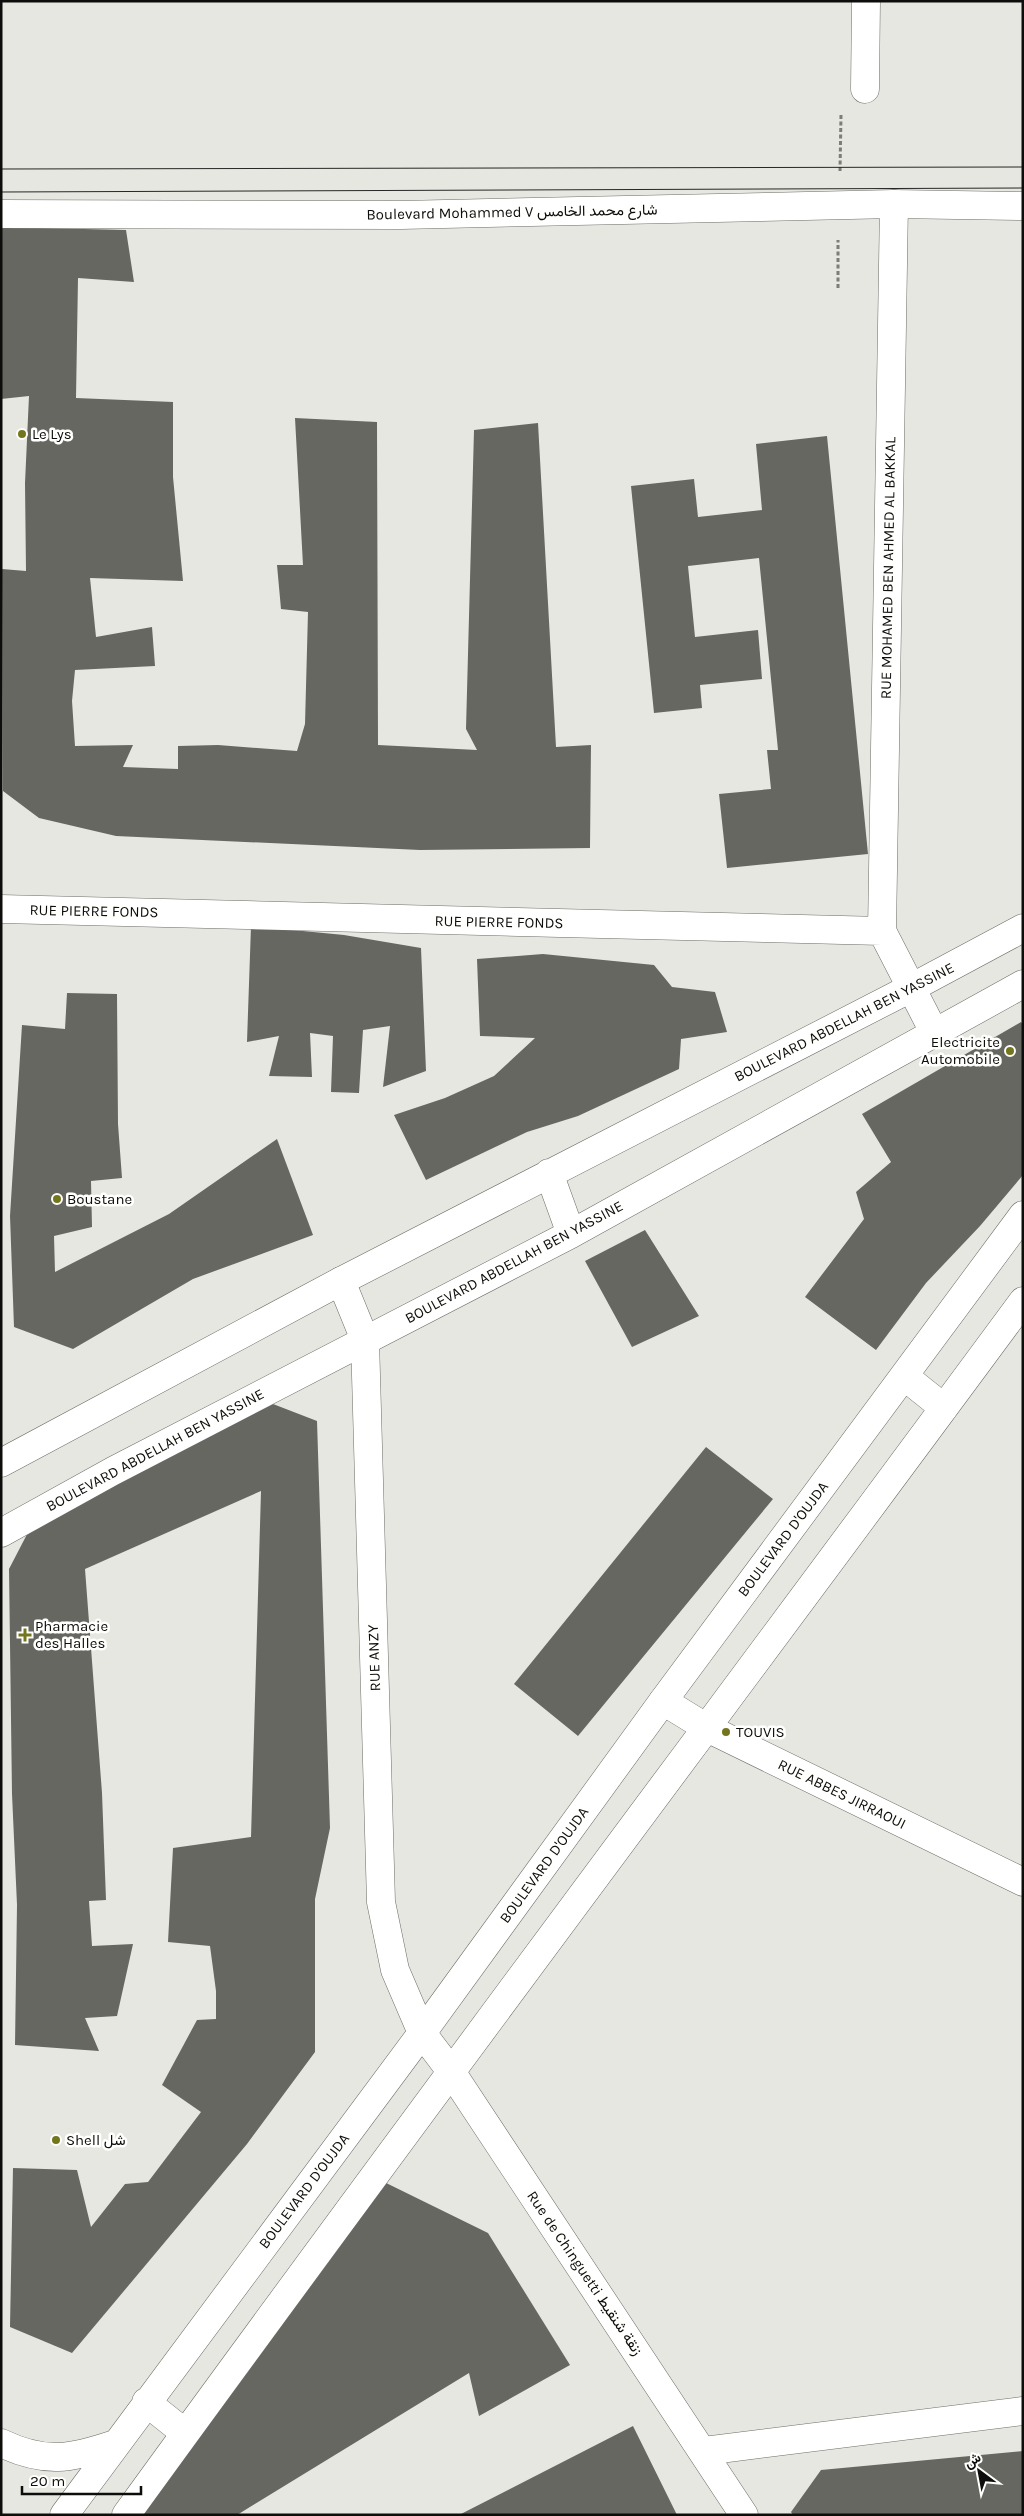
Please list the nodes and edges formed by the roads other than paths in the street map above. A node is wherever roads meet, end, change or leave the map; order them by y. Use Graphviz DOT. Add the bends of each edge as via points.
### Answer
graph roads {
  1 [pos="866,1"];
  2 [pos="865,89"];
  3 [pos="894,204"];
  4 [pos="1023,206"];
  5 [pos="1,214"];
  6 [pos="1,909"];
  7 [pos="1023,928"];
  8 [pos="882,932"];
  9 [pos="1023,984"];
  10 [pos="911,988"];
  11 [pos="934,1034"];
  12 [pos="549,1173"];
  13 [pos="1020,1223"];
  14 [pos="571,1234"];
  15 [pos="341,1281"];
  16 [pos="1023,1301"];
  17 [pos="365,1340"];
  18 [pos="904,1376"];
  19 [pos="944,1408"];
  20 [pos="1,1463"];
  21 [pos="1,1533"];
  22 [pos="663,1701"];
  23 [pos="707,1728"];
  24 [pos="1023,1882"];
  25 [pos="422,2033"];
  26 [pos="450,2070"];
  27 [pos="146,2402"];
  28 [pos="1023,2411"];
  29 [pos="185,2433"];
  30 [pos="1,2443"];
  31 [pos="115,2444"];
  32 [pos="704,2451"];
  33 [pos="64,2515"];
  34 [pos="126,2515"];
  35 [pos="744,2515"];
  1 -- 2 [label="street"];
  3 -- 4 [label="street, Boulevard Mohammed V شارع محمد الخامس"];
  3 -- 5 [label="street, Boulevard Mohammed V شارع محمد الخامس" via="401,215"];
  3 -- 8 [label="street, RUE MOHAMED BEN AHMED AL BAKKAL"];
  6 -- 8 [label="street, RUE PIERRE FONDS"];
  7 -- 10 [label="street, BOULEVARD ABDELLAH BEN YASSINE"];
  8 -- 10 [label="street"];
  9 -- 11 [label="street, BOULEVARD ABDELLAH BEN YASSINE"];
  10 -- 11 [label="street"];
  10 -- 12 [label="street, BOULEVARD ABDELLAH BEN YASSINE"];
  11 -- 14 [label="street, BOULEVARD ABDELLAH BEN YASSINE"];
  12 -- 14 [label="street"];
  12 -- 15 [label="street, BOULEVARD ABDELLAH BEN YASSINE"];
  13 -- 18 [label="street, BOULEVARD D'OUJDA"];
  14 -- 17 [label="street, BOULEVARD ABDELLAH BEN YASSINE"];
  15 -- 17 [label="street, RUE ANZY"];
  15 -- 20 [label="street, BOULEVARD ABDELLAH BEN YASSINE"];
  16 -- 19 [label="street"];
  17 -- 21 [label="street, BOULEVARD ABDELLAH BEN YASSINE"];
  17 -- 25 [label="street, RUE ANZY" via="381,1902 395,1970"];
  18 -- 19 [label="street"];
  18 -- 22 [label="street, BOULEVARD D'OUJDA"];
  19 -- 23 [label="street"];
  22 -- 23 [label="street, RUE ABBES JIRRAOUI"];
  22 -- 25 [label="street, BOULEVARD D'OUJDA"];
  23 -- 24 [label="street, RUE ABBES JIRRAOUI"];
  23 -- 26 [label="street"];
  25 -- 26 [label="street, Rue de Chinguetti زنقة شنقيط"];
  25 -- 27 [label="street, BOULEVARD D'OUJDA"];
  26 -- 29 [label="street"];
  26 -- 32 [label="street, Rue de Chinguetti زنقة شنقيط"];
  27 -- 29 [label="street"];
  27 -- 31 [label="street, BOULEVARD D'OUJDA"];
  28 -- 32 [label="street"];
  29 -- 34 [label="street"];
  30 -- 31 [label="street" via="33,2454 64,2457 81,2456"];
  31 -- 33 [label="street, BOULEVARD D'OUJDA"];
  32 -- 35 [label="street, Rue de Chinguetti زنقة شنقيط"];
}
